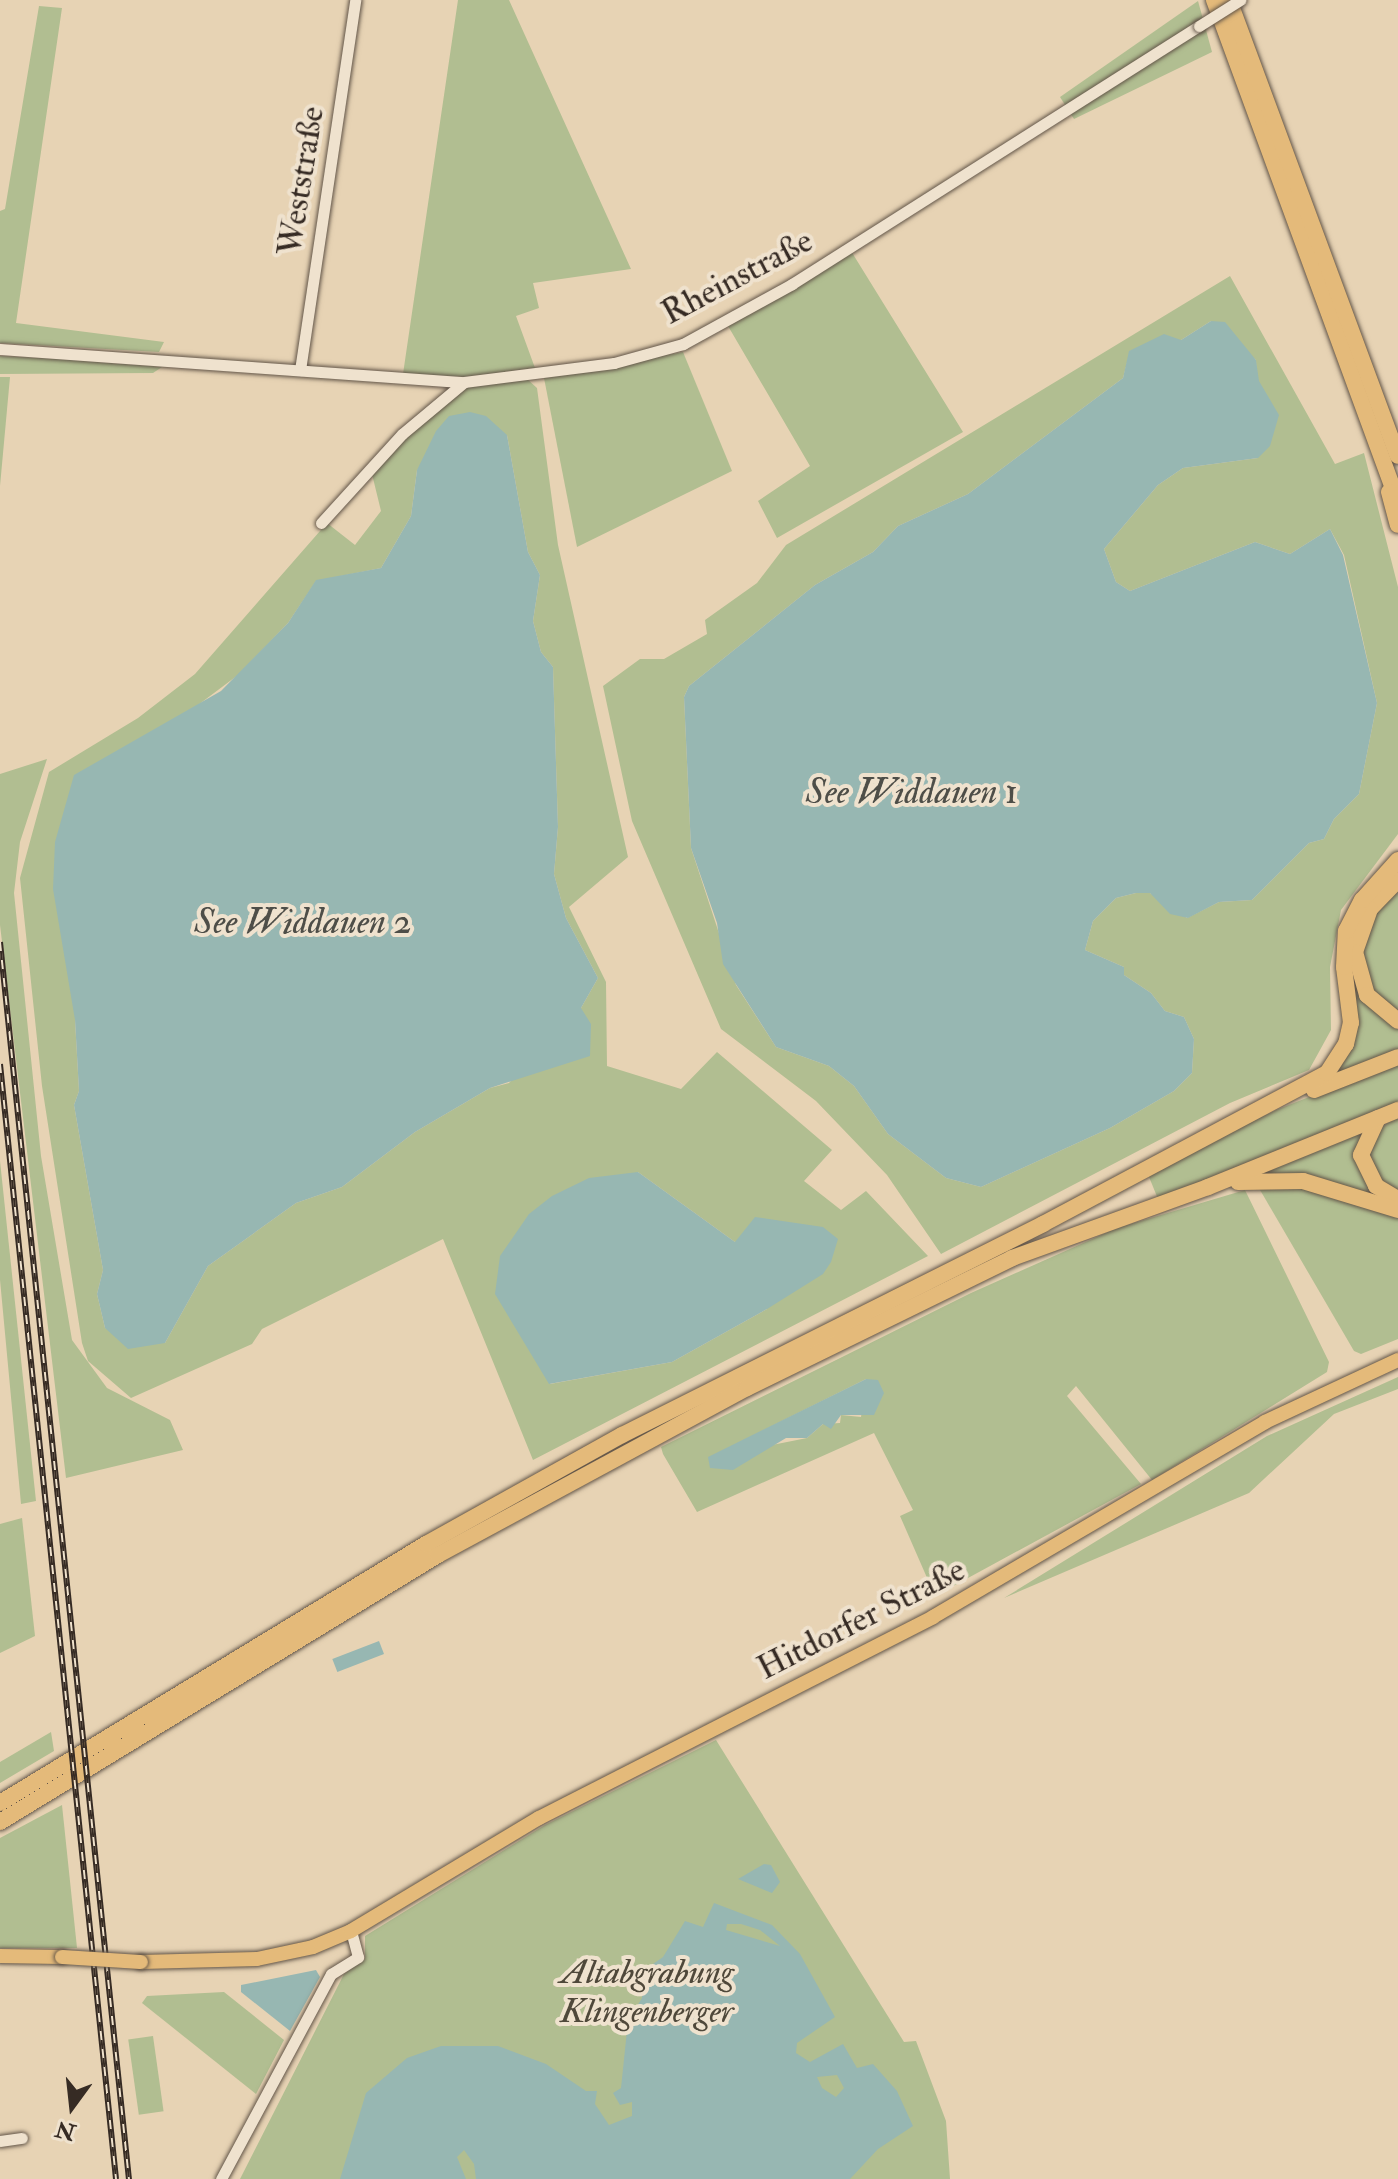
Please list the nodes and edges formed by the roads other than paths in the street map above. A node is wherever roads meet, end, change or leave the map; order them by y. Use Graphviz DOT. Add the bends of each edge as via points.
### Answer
graph roads {
  1 [pos="355,0"];
  2 [pos="1214,0"];
  3 [pos="1229,0"];
  4 [pos="1240,0"];
  5 [pos="0,349"];
  6 [pos="300,370"];
  7 [pos="428,381"];
  8 [pos="464,382"];
  9 [pos="436,401"];
  10 [pos="1383,437"];
  11 [pos="1398,450"];
  12 [pos="1398,456"];
  13 [pos="1398,502"];
  14 [pos="321,523"];
  15 [pos="1398,525"];
  16 [pos="1398,860"];
  17 [pos="1398,880"];
  18 [pos="1398,1021"];
  19 [pos="1398,1057"];
  20 [pos="1398,1110"];
  21 [pos="1258,1112"];
  22 [pos="1378,1118"];
  23 [pos="1208,1187"];
  24 [pos="1398,1199"];
  25 [pos="1398,1210"];
  26 [pos="1398,1360"];
  27 [pos="0,1803"];
  28 [pos="0,1822"];
  29 [pos="345,1934"];
  30 [pos="0,1956"];
  31 [pos="22,2138"];
  32 [pos="0,2141"];
  33 [pos="221,2179"];
  1 -- 6 [label="street, Weststraße"];
  2 -- 10 [label="highway"];
  3 -- 10 [label="highway"];
  4 -- 8 [label="street, Rheinstraße, bridge" via="792,284 683,344 599,367"];
  5 -- 6 [label="street, Rheinstraße"];
  6 -- 7 [label="street, Rheinstraße"];
  7 -- 8 [label="street, Rheinstraße"];
  7 -- 9 [label="street"];
  8 -- 9 [label="street"];
  9 -- 14 [label="street"];
  10 -- 11 [label="highway"];
  10 -- 12 [label="highway"];
  10 -- 13 [label="highway"];
  10 -- 15 [label="highway"];
  16 -- 21 [label="highway" via="1362,900 1346,931 1351,1023 1337,1061 1298,1092"];
  17 -- 18 [label="highway" via="1370,909 1355,952 1367,995"];
  19 -- 21 [label="highway"];
  20 -- 22 [label="highway"];
  21 -- 27 [label="highway" via="622,1435 360,1582"];
  22 -- 23 [label="highway"];
  22 -- 24 [label="highway" via="1361,1155 1376,1186"];
  23 -- 25 [label="highway" via="1281,1178 1331,1186"];
  23 -- 28 [label="highway" via="1086,1228 969,1277 624,1452 438,1555"];
  26 -- 29 [label="main road, Hitdorfer Straße" via="1265,1422 933,1617 539,1818"];
  29 -- 30 [label="main road, Hitdorfer Straße, bridge" via="257,1959 141,1962"];
  29 -- 33 [label="street" via="358,1957 331,1974"];
  31 -- 32 [label="street"];
}
